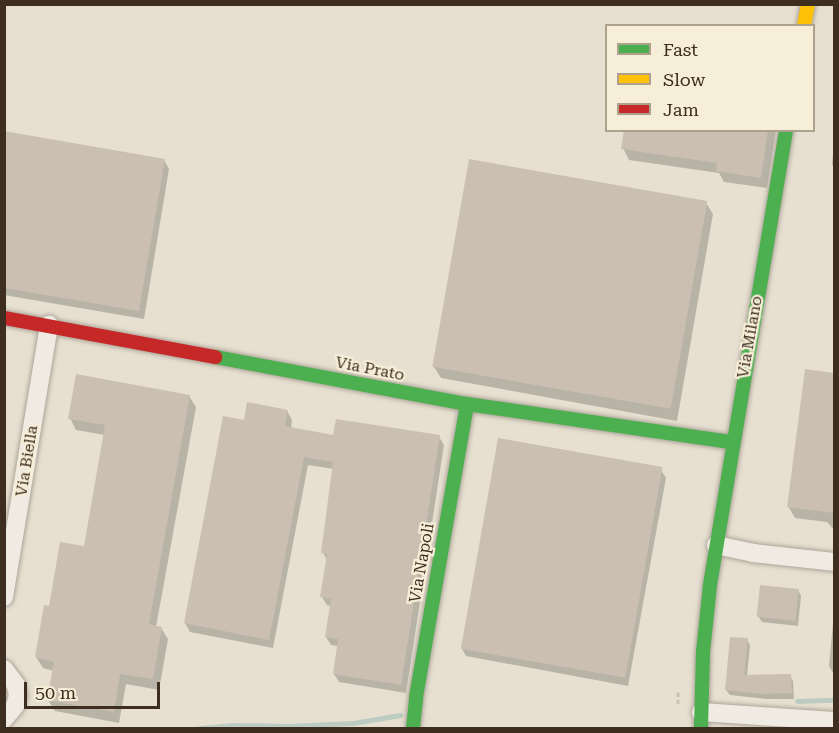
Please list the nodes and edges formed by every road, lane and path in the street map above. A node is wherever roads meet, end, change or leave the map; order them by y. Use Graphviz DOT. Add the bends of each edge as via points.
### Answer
graph roads {
  1 [pos="808,4"];
  2 [pos="804,24"];
  3 [pos="786,132"];
  4 [pos="4,318"];
  5 [pos="49,325"];
  6 [pos="466,404"];
  7 [pos="732,442"];
  8 [pos="716,545"];
  9 [pos="834,562"];
  10 [pos="4,597"];
  11 [pos="4,669"];
  12 [pos="4,719"];
  13 [pos="701,720"];
  14 [pos="834,721"];
  15 [pos="413,729"];
  1 -- 2 [label="street"];
  3 -- 7 [label="street, Via Milano"];
  4 -- 5 [label="street, Via Prato"];
  5 -- 6 [label="street, Via Prato"];
  5 -- 10 [label="street, Via Biella"];
  6 -- 7 [label="street, Via Prato"];
  6 -- 15 [label="street, Via Napoli"];
  7 -- 8 [label="street, Via Milano"];
  8 -- 9 [label="street"];
  8 -- 13 [label="street, Via Milano" via="703,652"];
  11 -- 12 [label="street" via="16,685 18,696"];
  13 -- 14 [label="street"];
}
